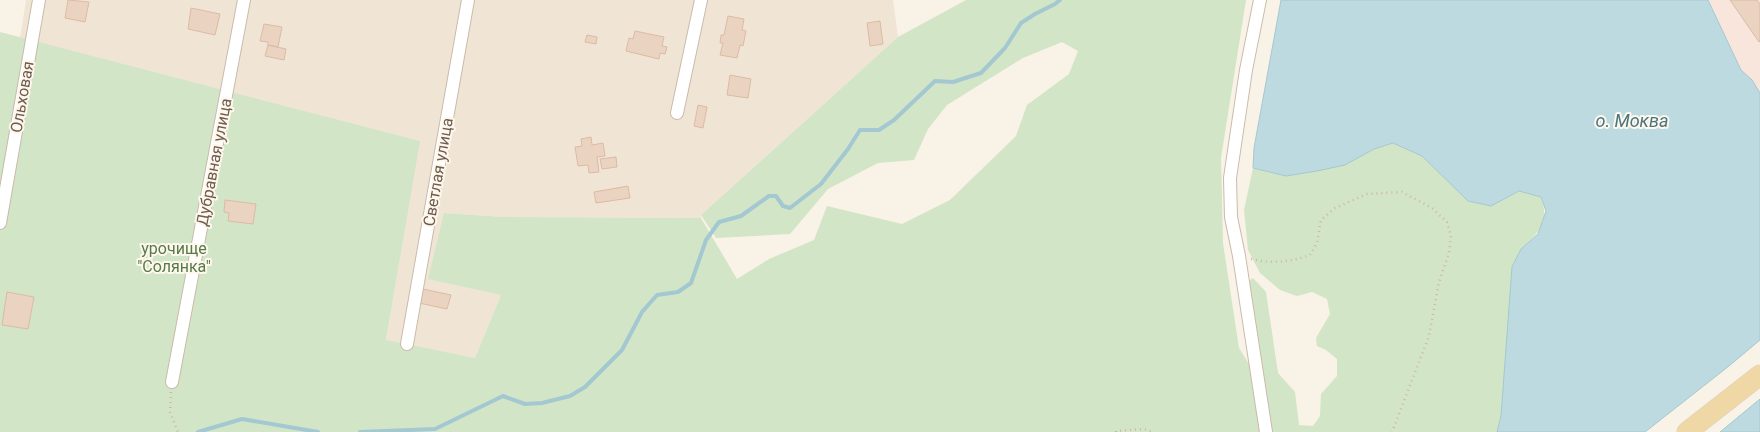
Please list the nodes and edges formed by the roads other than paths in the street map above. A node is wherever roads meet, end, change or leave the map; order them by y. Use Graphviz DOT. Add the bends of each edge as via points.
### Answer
graph roads {
  1 [pos="39,0"];
  2 [pos="244,0"];
  3 [pos="468,0"];
  4 [pos="701,0"];
  5 [pos="1260,0"];
  6 [pos="677,113"];
  7 [pos="0,223"];
  8 [pos="407,344"];
  9 [pos="1760,375"];
  10 [pos="172,382"];
  11 [pos="1266,432"];
  12 [pos="1687,432"];
  1 -- 7 [label="street, Ольховая"];
  2 -- 10 [label="street, Дубравная улица"];
  3 -- 8 [label="street, Светлая улица"];
  4 -- 6 [label="street"];
  5 -- 11 [label="street" via="1230,178 1231,217"];
  9 -- 12 [label="main road"];
}
